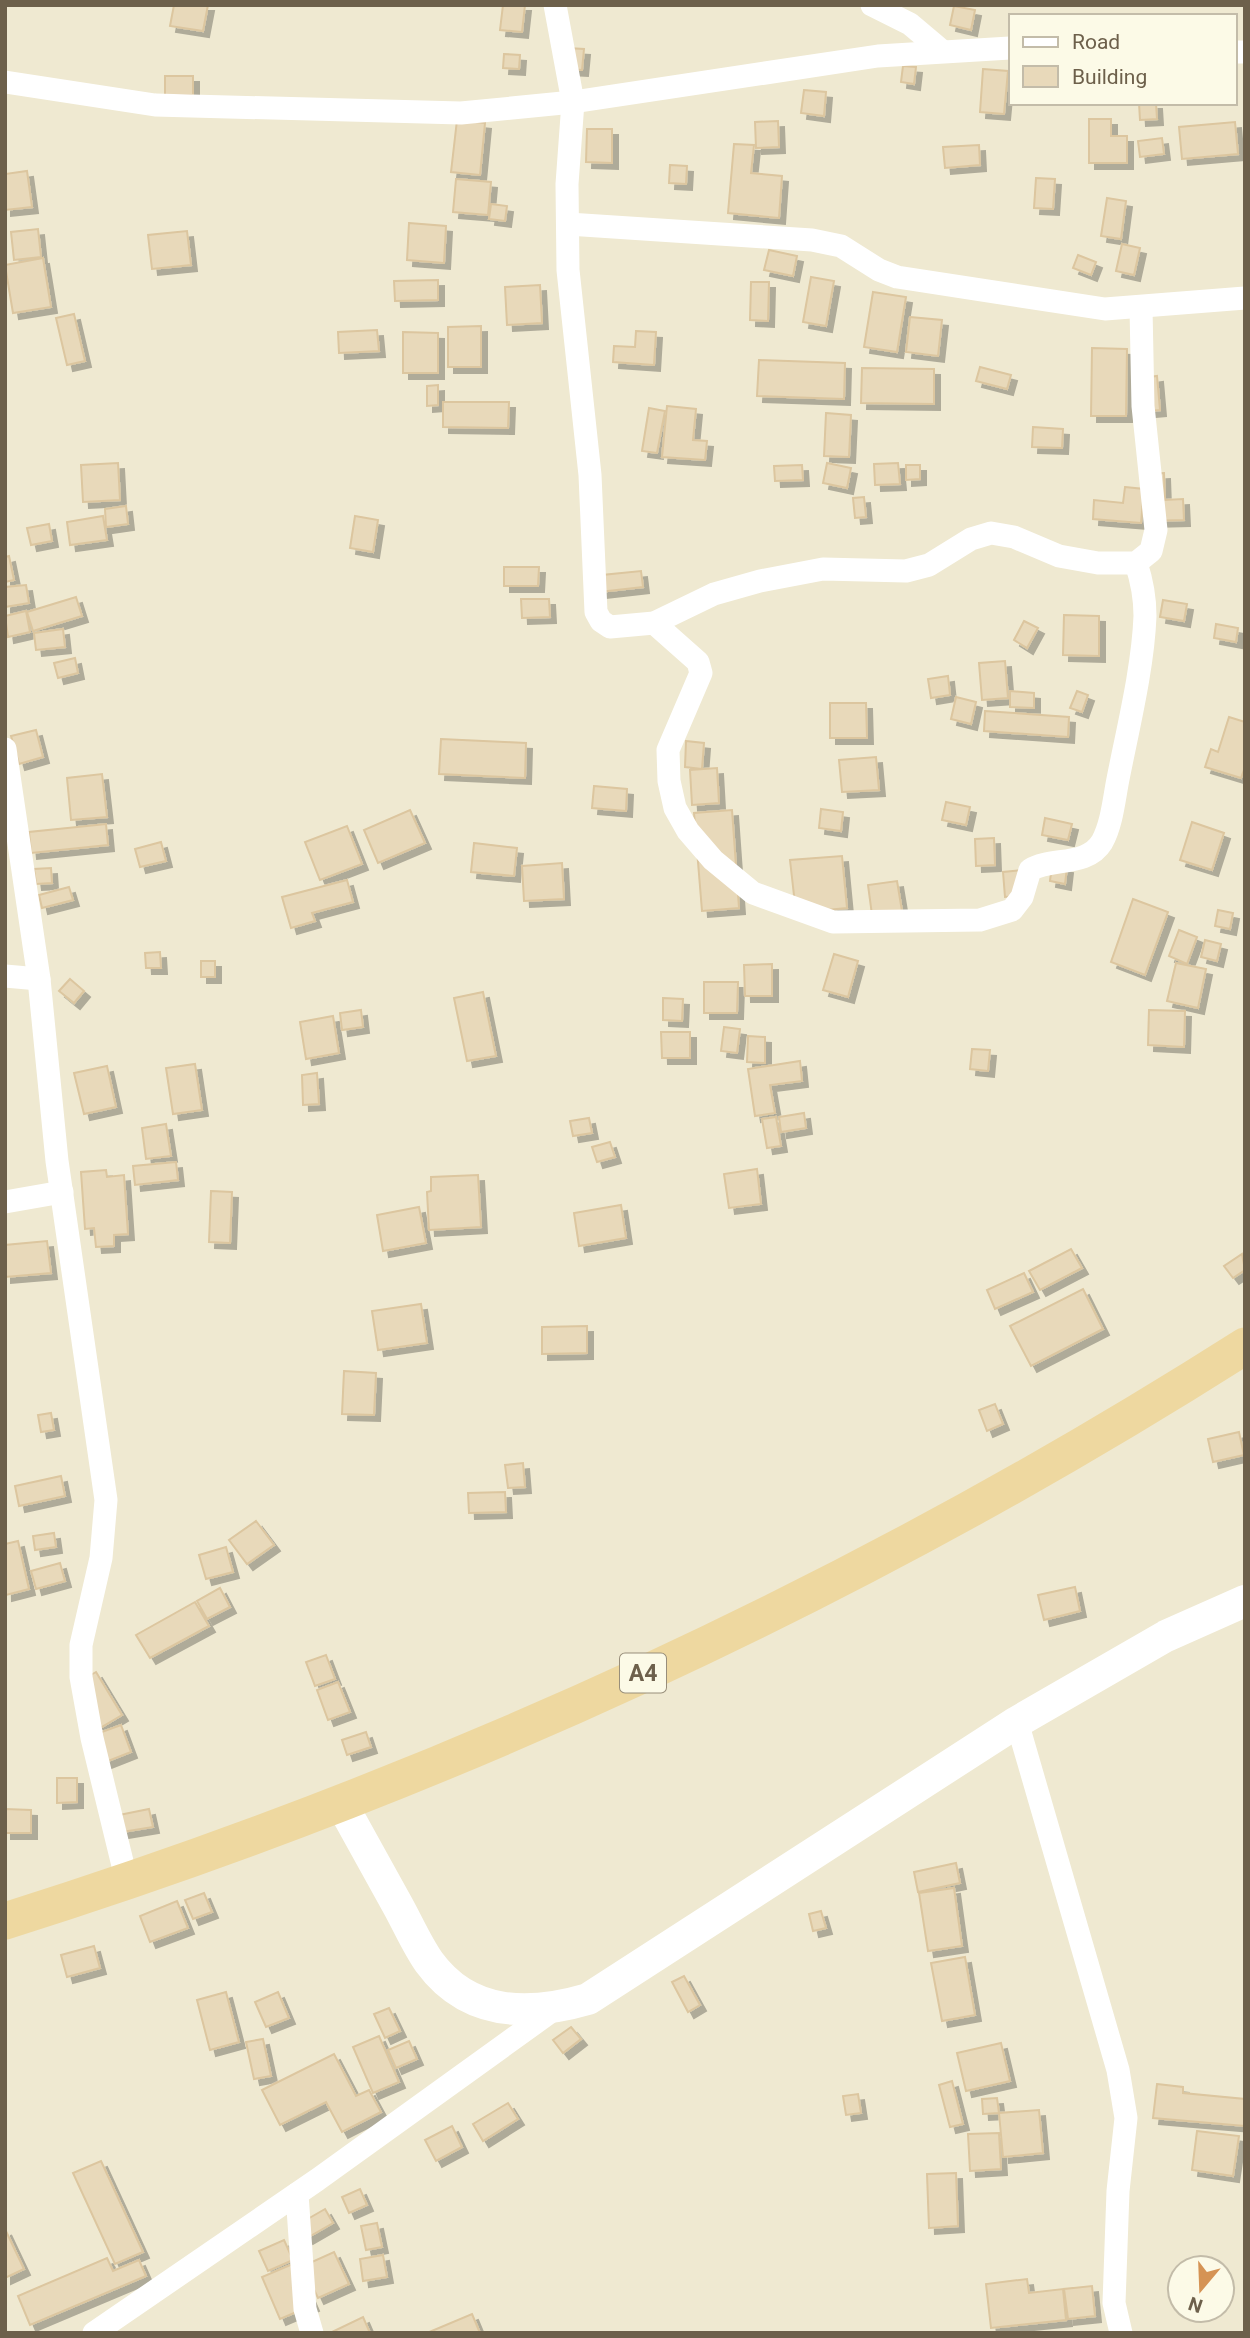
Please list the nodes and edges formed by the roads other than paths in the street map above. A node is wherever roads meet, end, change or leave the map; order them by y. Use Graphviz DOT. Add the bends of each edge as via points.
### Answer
graph roads {
  1 [pos="555,5"];
  2 [pos="872,5"];
  3 [pos="1009,48"];
  4 [pos="942,51"];
  5 [pos="5,82"];
  6 [pos="573,102"];
  7 [pos="568,224"];
  8 [pos="1245,298"];
  9 [pos="1141,308"];
  10 [pos="1136,563"];
  11 [pos="654,623"];
  12 [pos="5,749"];
  13 [pos="5,976"];
  14 [pos="39,979"];
  15 [pos="62,1192"];
  16 [pos="5,1202"];
  17 [pos="1245,1346"];
  18 [pos="1245,1601"];
  19 [pos="1017,1722"];
  20 [pos="341,1803"];
  21 [pos="127,1882"];
  22 [pos="5,1921"];
  23 [pos="553,2010"];
  24 [pos="298,2194"];
  25 [pos="93,2333"];
  26 [pos="312,2333"];
  27 [pos="1121,2333"];
  1 -- 6 [label="street"];
  2 -- 4 [label="street" via="910,24"];
  3 -- 4 [label="street"];
  4 -- 6 [label="street" via="878,56"];
  5 -- 6 [label="street" via="155,105 461,113"];
  6 -- 7 [label="street"];
  7 -- 9 [label="street" via="811,240 841,246 897,276 1105,309"];
  7 -- 11 [label="street" via="568,270 590,475 596,612 610,627"];
  8 -- 9 [label="street"];
  9 -- 10 [label="street" via="1143,406 1156,530 1152,551"];
  10 -- 11 [label="street" via="1059,556 1014,537 991,533 971,539 929,565 906,571 823,569 760,581 714,594"];
  10 -- 11 [label="street" via="1144,590 1144,618 1129,720 1102,842 1090,854 1041,863 1030,870 1022,897 1012,910 980,920 833,922 753,893 713,860 688,831 675,808 668,781 668,750 701,673 698,662"];
  12 -- 14 [label="street"];
  13 -- 14 [label="street"];
  14 -- 15 [label="street"];
  15 -- 16 [label="street"];
  15 -- 21 [label="street" via="106,1500 101,1558 81,1645 81,1677"];
  17 -- 20 [label="highway, A4" via="1099,1437 851,1573 545,1719"];
  18 -- 19 [label="main road" via="1166,1636"];
  19 -- 23 [label="main road" via="588,1999"];
  19 -- 27 [label="street" via="1118,2070 1126,2118 1114,2303"];
  20 -- 21 [label="highway, A4"];
  20 -- 23 [label="main road" via="429,1963 457,1989 485,2004 518,2011"];
  21 -- 22 [label="highway, A4"];
  23 -- 24 [label="street"];
  24 -- 25 [label="street"];
  24 -- 26 [label="street" via="305,2309"];
}
